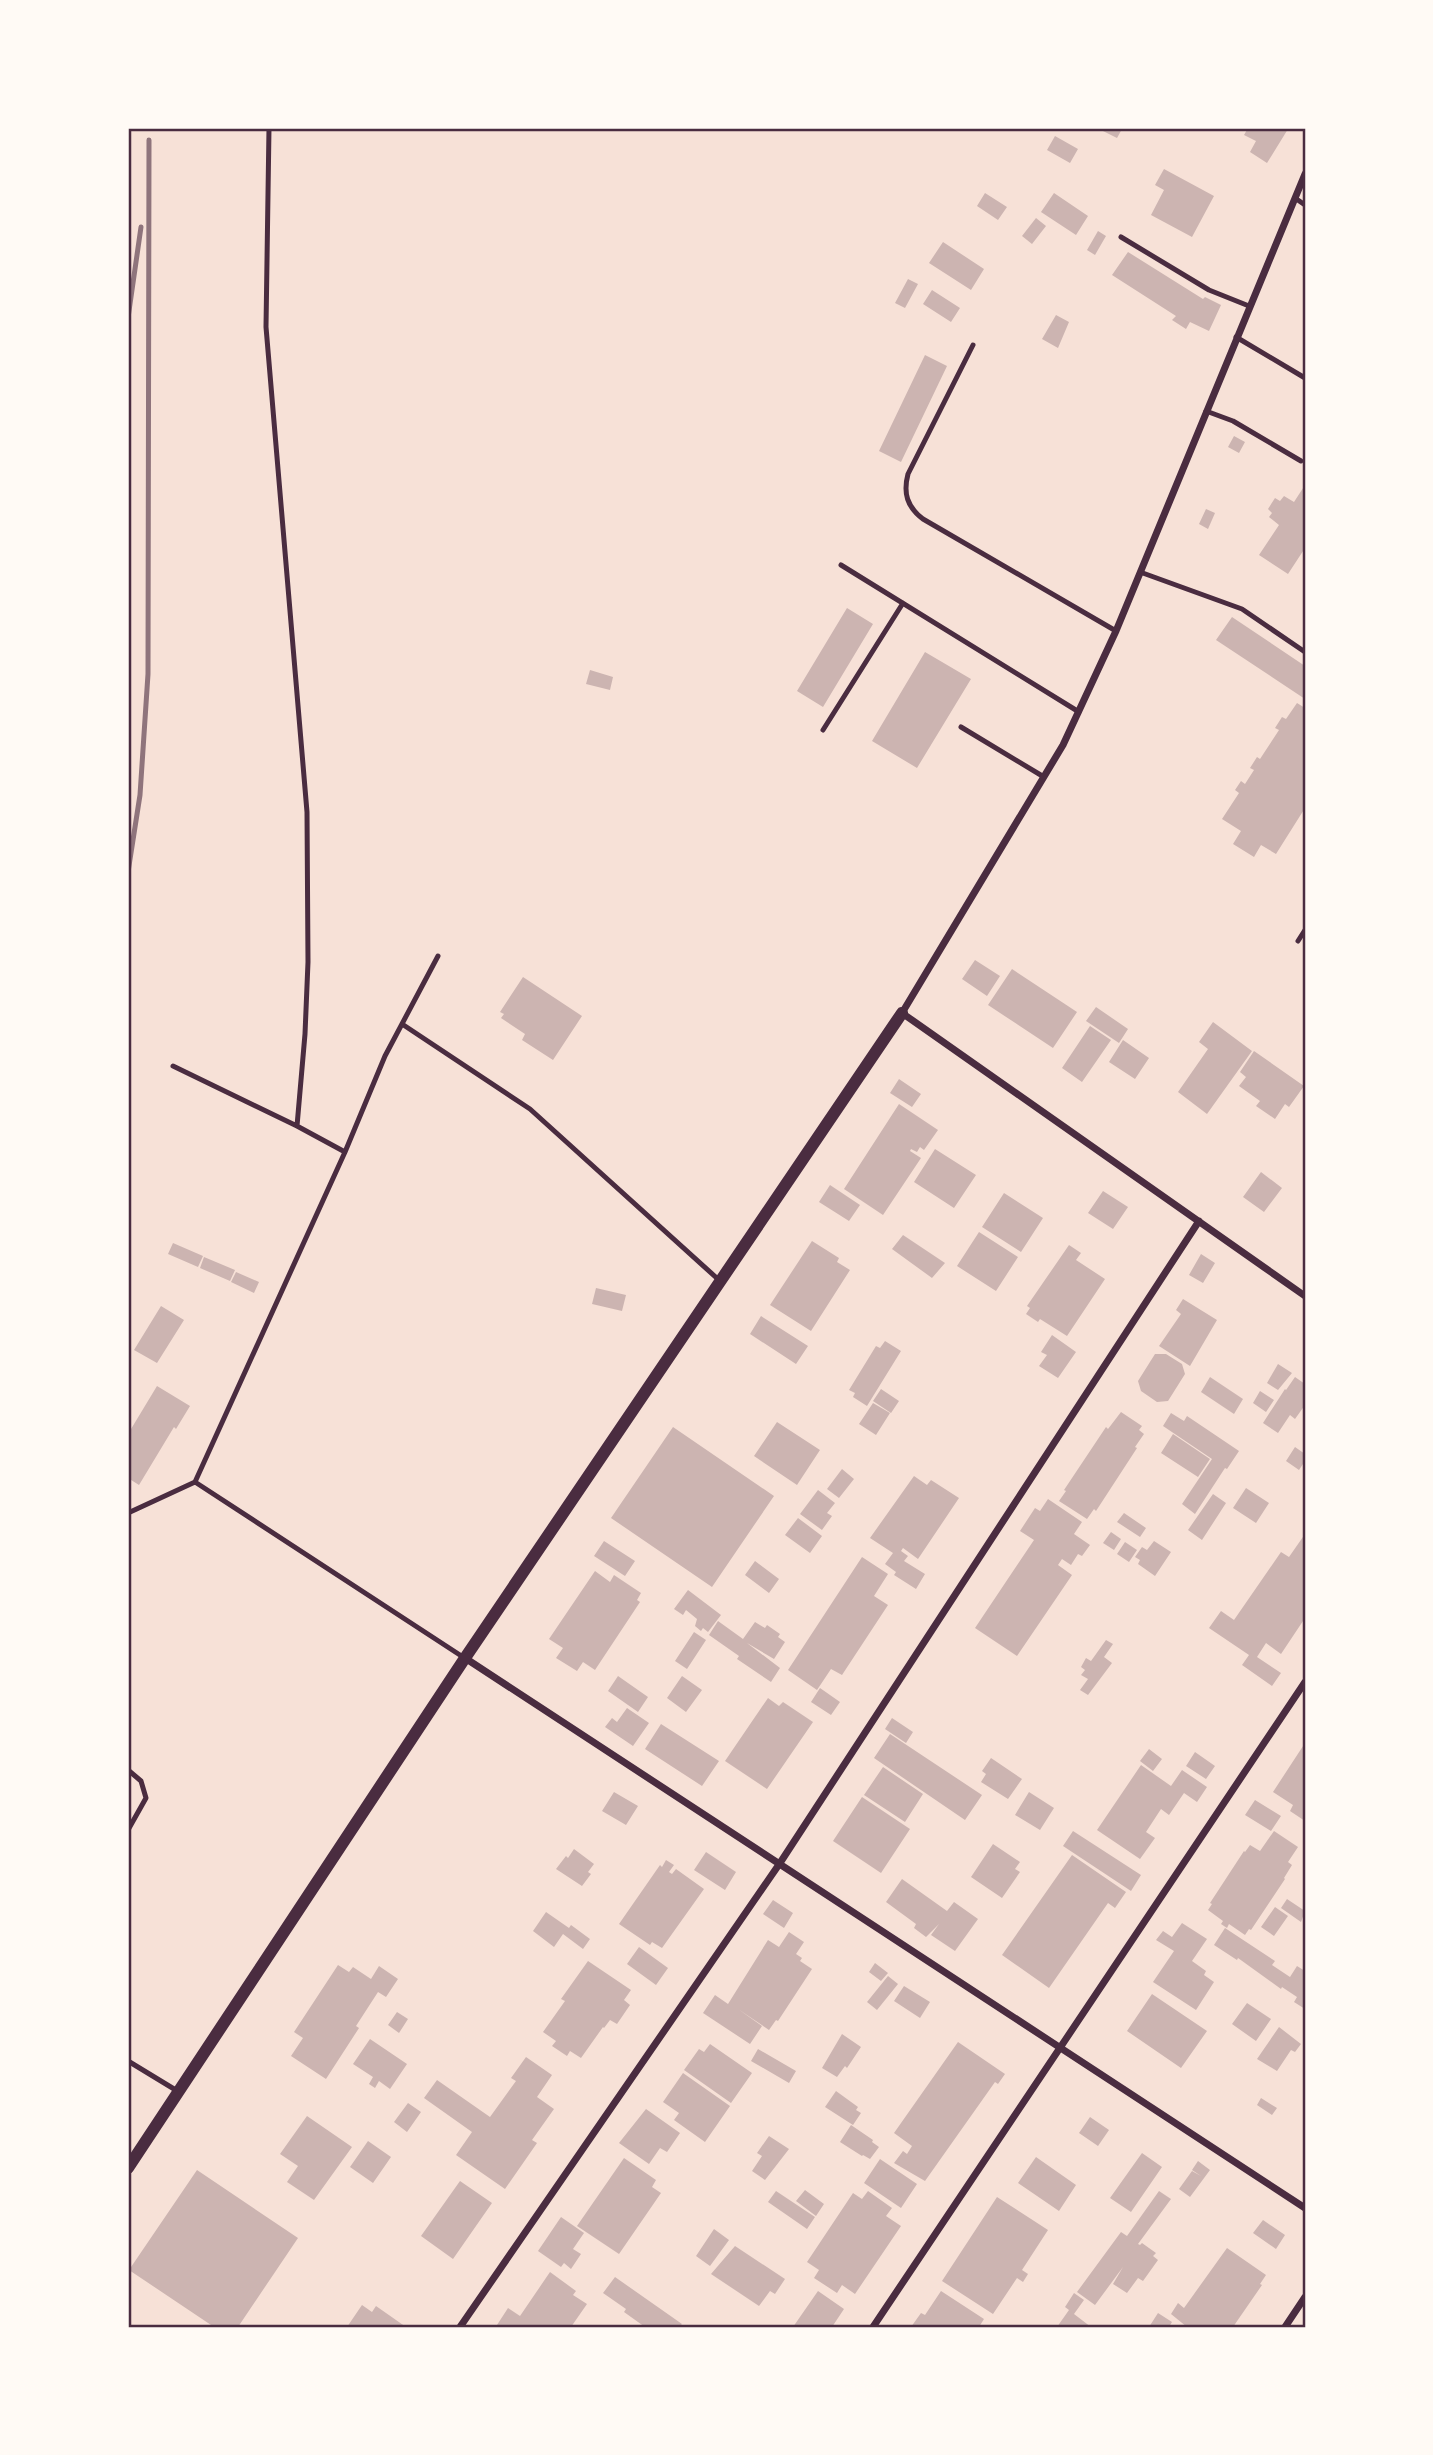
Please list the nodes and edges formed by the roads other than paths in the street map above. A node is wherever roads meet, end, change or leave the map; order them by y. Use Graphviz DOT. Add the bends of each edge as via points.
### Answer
graph roads {
  1 [pos="270,128"];
  2 [pos="1305,174"];
  3 [pos="1294,198"];
  4 [pos="1305,205"];
  5 [pos="1121,237"];
  6 [pos="1249,306"];
  7 [pos="1236,337"];
  8 [pos="974,345"];
  9 [pos="1305,378"];
  10 [pos="1206,411"];
  11 [pos="1301,461"];
  12 [pos="841,565"];
  13 [pos="1140,572"];
  14 [pos="902,603"];
  15 [pos="1116,631"];
  16 [pos="1305,652"];
  17 [pos="1079,712"];
  18 [pos="961,727"];
  19 [pos="823,730"];
  20 [pos="1044,777"];
  21 [pos="1305,930"];
  22 [pos="1298,941"];
  23 [pos="438,956"];
  24 [pos="902,1013"];
  25 [pos="402,1024"];
  26 [pos="173,1066"];
  27 [pos="297,1126"];
  28 [pos="345,1152"];
  29 [pos="1199,1222"];
  30 [pos="720,1282"];
  31 [pos="1305,1296"];
  32 [pos="195,1482"];
  33 [pos="128,1513"];
  34 [pos="465,1658"];
  35 [pos="1305,1682"];
  36 [pos="128,1770"];
  37 [pos="128,1830"];
  38 [pos="779,1863"];
  39 [pos="1059,2047"];
  40 [pos="128,2061"];
  41 [pos="179,2093"];
  42 [pos="128,2168"];
  43 [pos="1305,2208"];
  44 [pos="1305,2297"];
  45 [pos="460,2327"];
  46 [pos="873,2327"];
  47 [pos="1285,2327"];
  1 -- 27 [label="lane" via="266,327 307,812 309,962"];
  2 -- 3 [label="street"];
  3 -- 4 [label="lane"];
  3 -- 6 [label="street"];
  5 -- 6 [label="lane" via="1209,290"];
  6 -- 7 [label="street"];
  7 -- 9 [label="lane"];
  7 -- 10 [label="street"];
  8 -- 15 [label="lane" via="908,474 907,499 923,519"];
  10 -- 11 [label="lane" via="1233,421"];
  10 -- 13 [label="street"];
  12 -- 14 [label="lane"];
  13 -- 15 [label="street"];
  13 -- 16 [label="lane" via="1242,609"];
  14 -- 17 [label="lane"];
  14 -- 19 [label="lane"];
  15 -- 17 [label="street"];
  17 -- 20 [label="street"];
  18 -- 20 [label="lane"];
  20 -- 24 [label="street"];
  21 -- 22 [label="lane"];
  23 -- 25 [label="lane"];
  24 -- 29 [label="street"];
  24 -- 30 [label="street"];
  25 -- 28 [label="lane"];
  25 -- 30 [label="lane" via="530,1109"];
  26 -- 27 [label="lane"];
  27 -- 28 [label="lane"];
  28 -- 32 [label="lane"];
  29 -- 31 [label="street"];
  29 -- 38 [label="street"];
  30 -- 34 [label="street"];
  32 -- 33 [label="lane"];
  32 -- 34 [label="lane"];
  34 -- 38 [label="street"];
  34 -- 41 [label="street"];
  35 -- 39 [label="street"];
  36 -- 37 [label="lane" via="141,1781 146,1798"];
  38 -- 39 [label="street"];
  38 -- 45 [label="street"];
  39 -- 43 [label="street"];
  39 -- 46 [label="street"];
  40 -- 41 [label="lane"];
  41 -- 42 [label="street"];
  44 -- 47 [label="street"];
}
